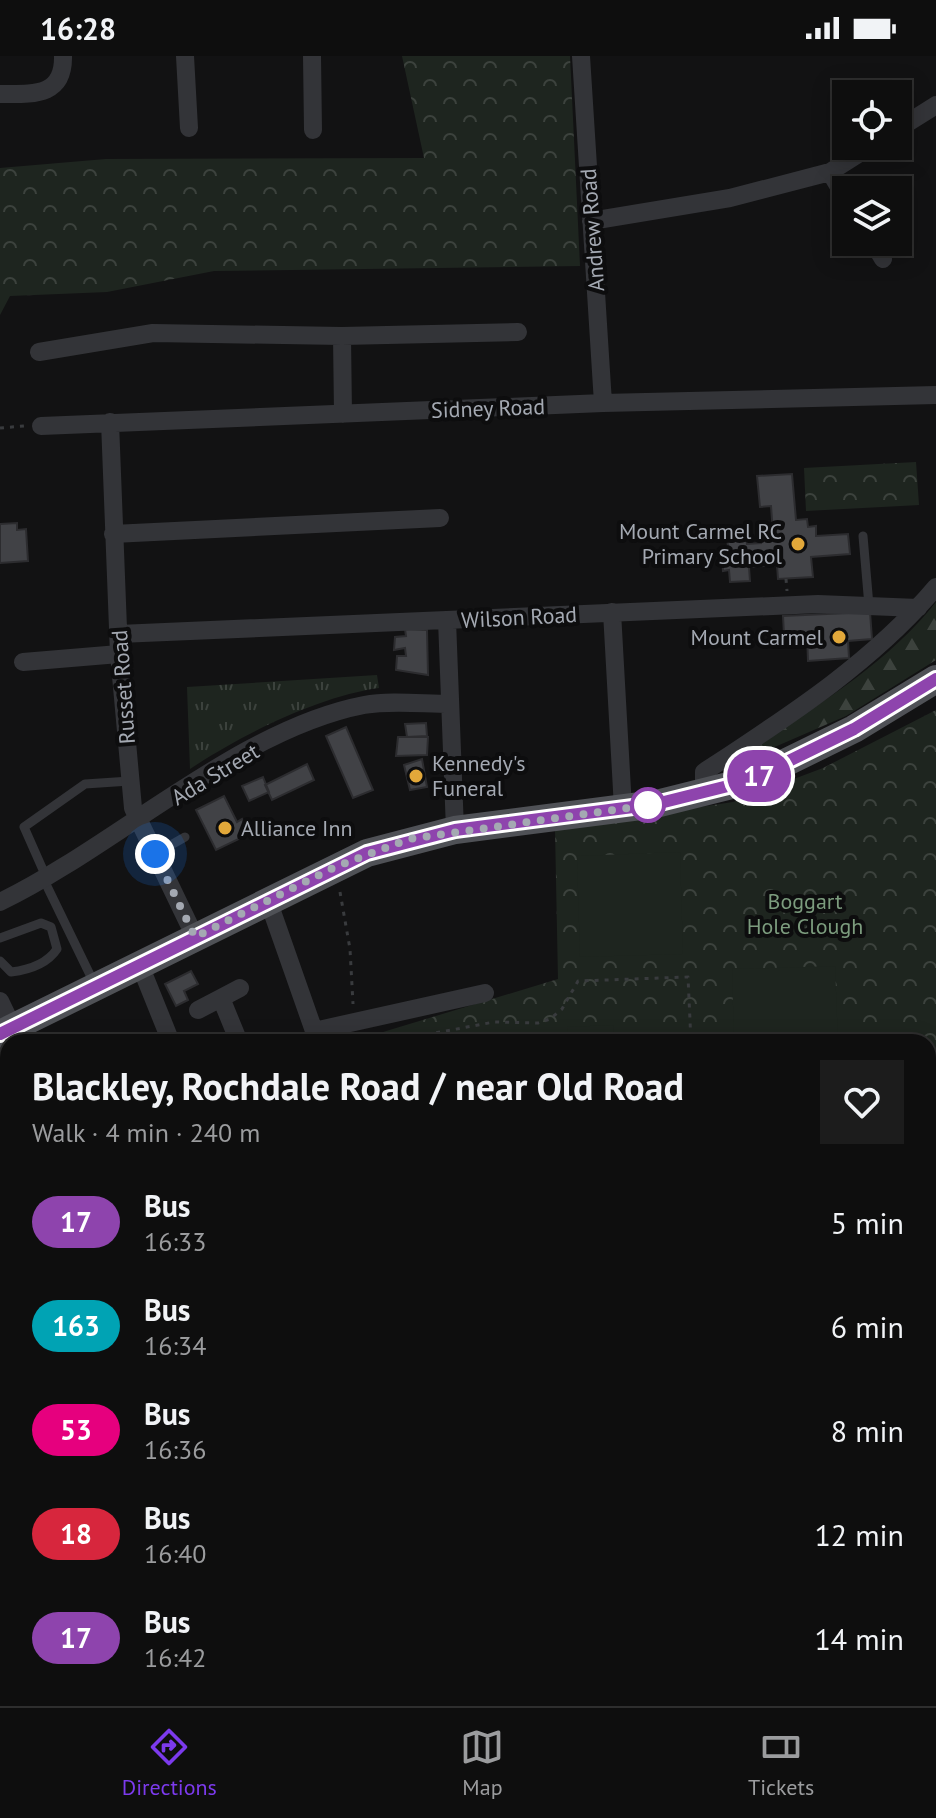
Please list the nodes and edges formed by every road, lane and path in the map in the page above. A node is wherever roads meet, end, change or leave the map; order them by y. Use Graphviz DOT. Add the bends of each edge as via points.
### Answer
graph roads {
  1 [pos="63,56"];
  2 [pos="185,56"];
  3 [pos="312,56"];
  4 [pos="581,56"];
  5 [pos="0,94"];
  6 [pos="936,105"];
  7 [pos="912,120"];
  8 [pos="189,128"];
  9 [pos="313,130"];
  10 [pos="849,160"];
  11 [pos="830,172"];
  12 [pos="832,176"];
  13 [pos="591,221"];
  14 [pos="881,256"];
  15 [pos="883,259"];
  16 [pos="518,332"];
  17 [pos="342,336"];
  18 [pos="39,352"];
  19 [pos="936,395"];
  20 [pos="603,403"];
  21 [pos="343,414"];
  22 [pos="110,422"];
  23 [pos="41,426"];
  24 [pos="0,428"];
  25 [pos="440,518"];
  26 [pos="113,534"];
  27 [pos="863,536"];
  28 [pos="786,579"];
  29 [pos="936,587"];
  30 [pos="787,595"];
  31 [pos="869,606"];
  32 [pos="918,608"];
  33 [pos="612,612"];
  34 [pos="447,620"];
  35 [pos="119,634"];
  36 [pos="119,654"];
  37 [pos="23,662"];
  38 [pos="936,679"];
  39 [pos="450,704"];
  40 [pos="131,781"];
  41 [pos="704,793"];
  42 [pos="623,808"];
  43 [pos="138,822"];
  44 [pos="455,830"];
  45 [pos="185,837"];
  46 [pos="155,854"];
  47 [pos="335,867"];
  48 [pos="46,880"];
  49 [pos="268,900"];
  50 [pos="0,902"];
  51 [pos="195,937"];
  52 [pos="0,938"];
  53 [pos="0,961"];
  54 [pos="140,965"];
  55 [pos="96,986"];
  56 [pos="240,988"];
  57 [pos="485,993"];
  58 [pos="221,998"];
  59 [pos="0,1001"];
  60 [pos="198,1010"];
  61 [pos="354,1019"];
  62 [pos="6,1031"];
  63 [pos="168,1034"];
  64 [pos="236,1034"];
  65 [pos="430,1034"];
  66 [pos="691,1034"];
  1 -- 5 [label="street" via="60,80 51,90"];
  2 -- 8 [label="street"];
  3 -- 9 [label="street"];
  4 -- 13 [label="street, Andrew Road"];
  6 -- 7 [label="street"];
  10 -- 11 [label="street"];
  11 -- 12 [label="street"];
  11 -- 13 [label="street" via="730,198"];
  13 -- 20 [label="street, Andrew Road"];
  14 -- 15 [label="street"];
  16 -- 17 [label="street"];
  17 -- 18 [label="street" via="153,333"];
  17 -- 21 [label="street"];
  19 -- 20 [label="street, Sidney Road"];
  20 -- 21 [label="street, Sidney Road"];
  21 -- 22 [label="street, Sidney Road"];
  22 -- 23 [label="street, Sidney Road"];
  22 -- 26 [label="street, Russet Road"];
  23 -- 24 [label="path"];
  25 -- 26 [label="street"];
  26 -- 35 [label="street, Russet Road"];
  27 -- 31 [label="lane"];
  28 -- 30 [label="path"];
  29 -- 32 [label="street"];
  31 -- 32 [label="street, Wilson Road"];
  31 -- 33 [label="street, Wilson Road"];
  32 -- 41 [label="street" via="824,692 704,772"];
  33 -- 34 [label="street, Wilson Road"];
  33 -- 42 [label="street"];
  34 -- 35 [label="street, Wilson Road"];
  34 -- 39 [label="street"];
  35 -- 36 [label="street, Russet Road"];
  36 -- 37 [label="street"];
  36 -- 40 [label="street, Russet Road"];
  38 -- 41 [label="main road" via="797,759"];
  39 -- 43 [label="street, Ada Street" via="365,705 309,723 231,760"];
  39 -- 44 [label="street"];
  40 -- 43 [label="street, Russet Road"];
  40 -- 48 [label="lane" via="85,784 24,827"];
  41 -- 42 [label="main road"];
  42 -- 44 [label="main road"];
  43 -- 46 [label="street, Russet Road"];
  43 -- 48 [label="street, Ada Street"];
  44 -- 47 [label="main road" via="409,839"];
  45 -- 46 [label="lane"];
  46 -- 51 [label="street, Russet Road"];
  47 -- 49 [label="main road"];
  47 -- 61 [label="path" via="350,949"];
  48 -- 50 [label="street, Ada Street"];
  48 -- 55 [label="lane"];
  49 -- 51 [label="main road"];
  49 -- 61 [label="street" via="314,1031"];
  51 -- 54 [label="main road"];
  52 -- 53 [label="lane" via="41,923 51,927 57,949 25,970 11,972"];
  54 -- 55 [label="main road"];
  54 -- 63 [label="street"];
  55 -- 62 [label="main road"];
  56 -- 58 [label="street"];
  57 -- 61 [label="street"];
  58 -- 60 [label="street"];
  58 -- 64 [label="street"];
  59 -- 62 [label="street"];
  65 -- 66 [label="path" via="550,1019 578,981 688,977"];
}
